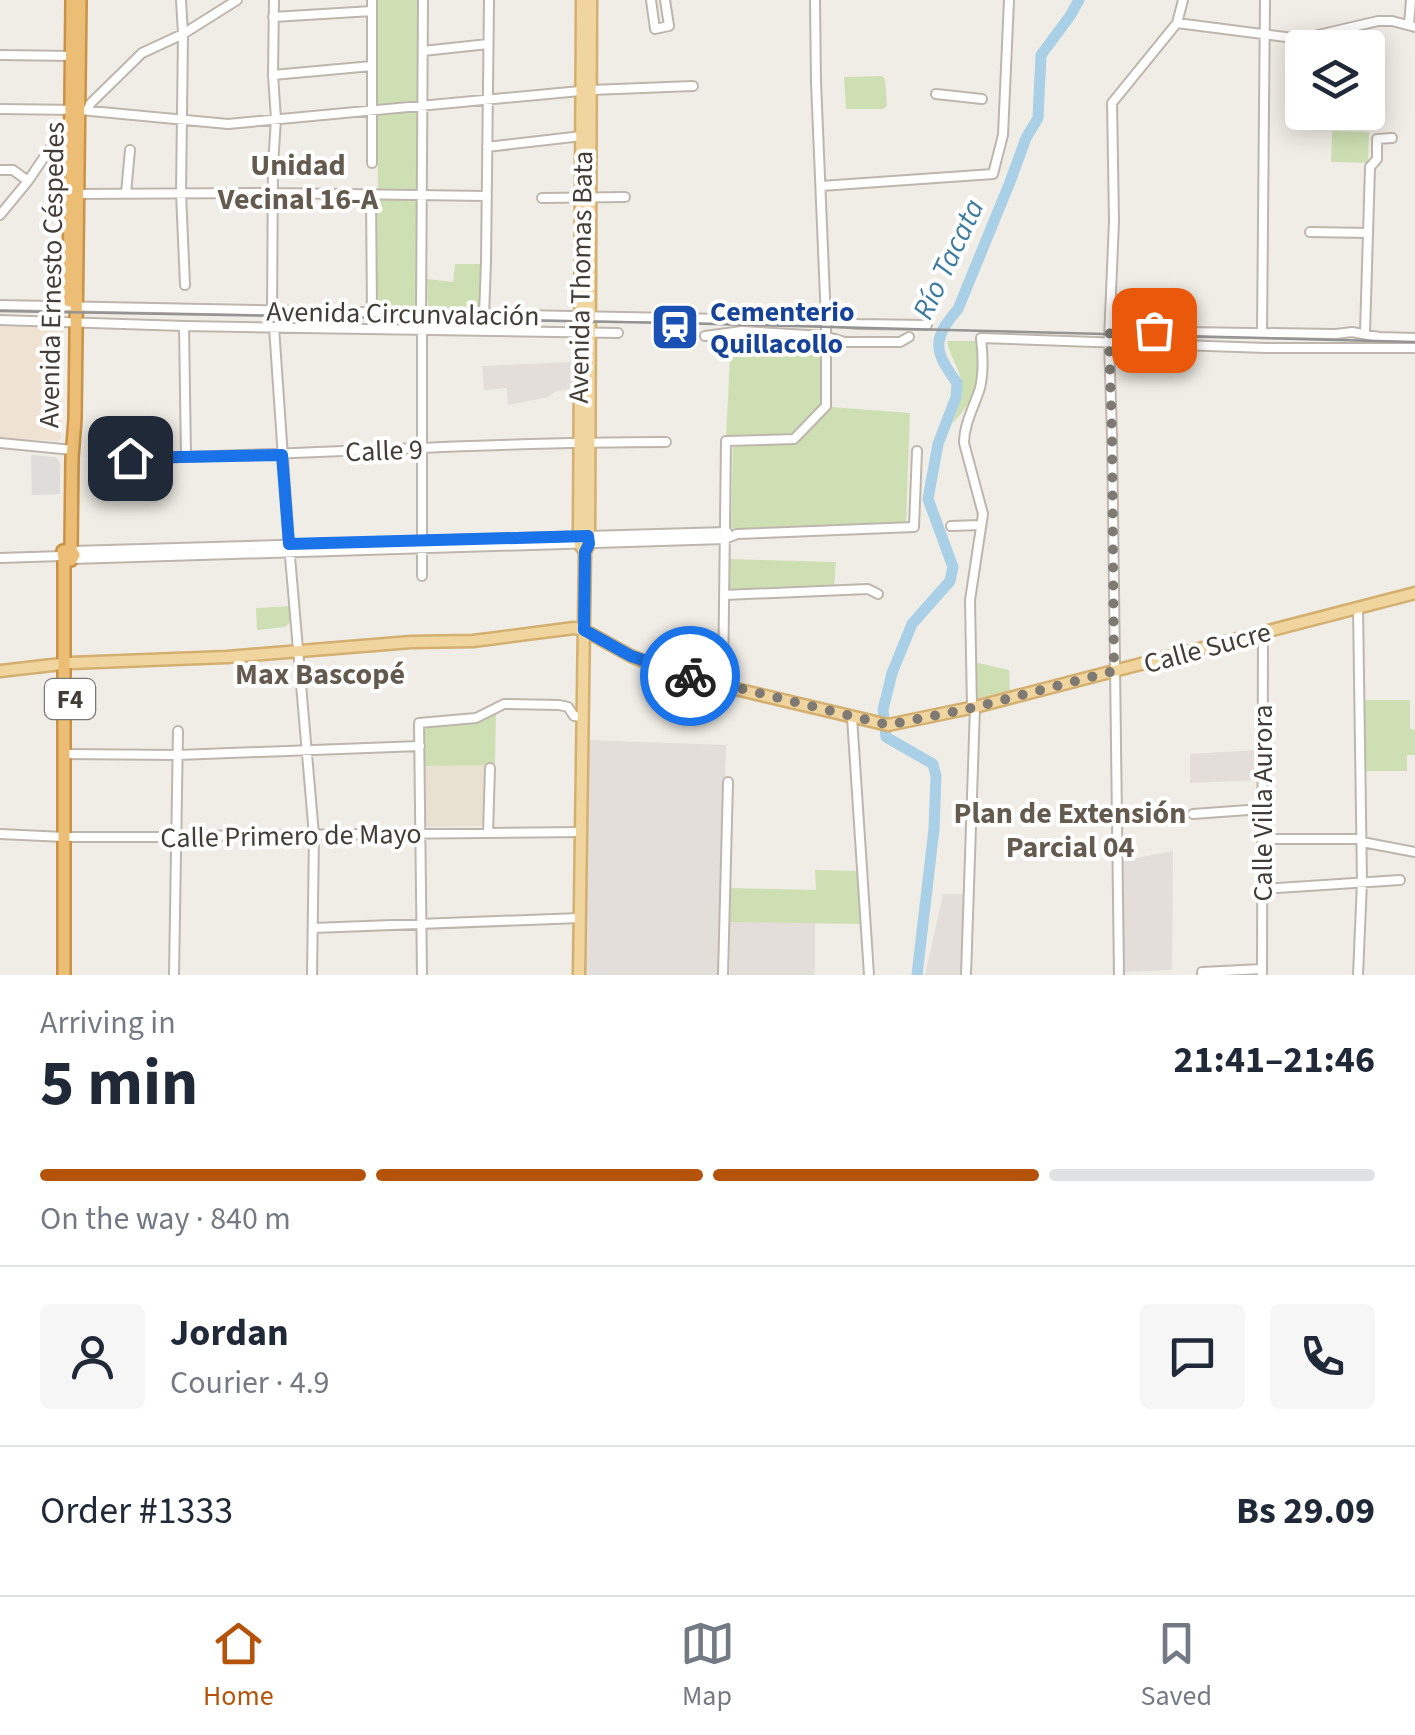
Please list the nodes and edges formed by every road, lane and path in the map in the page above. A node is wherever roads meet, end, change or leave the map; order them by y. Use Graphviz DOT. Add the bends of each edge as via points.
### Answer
graph roads {
  1 [pos="72,0"];
  2 [pos="80,0"];
  3 [pos="181,0"];
  4 [pos="237,0"];
  5 [pos="274,0"];
  6 [pos="372,0"];
  7 [pos="423,0"];
  8 [pos="489,0"];
  9 [pos="582,0"];
  10 [pos="592,0"];
  11 [pos="650,0"];
  12 [pos="665,0"];
  13 [pos="815,0"];
  14 [pos="1009,0"];
  15 [pos="1183,0"];
  16 [pos="1265,0"];
  17 [pos="1411,0"];
  18 [pos="372,11"];
  19 [pos="273,17"];
  20 [pos="1178,23"];
  21 [pos="1412,26"];
  22 [pos="184,34"];
  23 [pos="1264,36"];
  24 [pos="488,44"];
  25 [pos="423,51"];
  26 [pos="0,55"];
  27 [pos="76,56"];
  28 [pos="372,66"];
  29 [pos="274,75"];
  30 [pos="692,86"];
  31 [pos="586,90"];
  32 [pos="936,94"];
  33 [pos="982,99"];
  34 [pos="488,100"];
  35 [pos="422,106"];
  36 [pos="0,109"];
  37 [pos="372,110"];
  38 [pos="77,112"];
  39 [pos="276,119"];
  40 [pos="184,120"];
  41 [pos="586,136"];
  42 [pos="1392,138"];
  43 [pos="487,147"];
  44 [pos="130,150"];
  45 [pos="372,163"];
  46 [pos="0,170"];
  47 [pos="28,181"];
  48 [pos="821,186"];
  49 [pos="273,192"];
  50 [pos="126,193"];
  51 [pos="182,193"];
  52 [pos="72,194"];
  53 [pos="422,195"];
  54 [pos="371,196"];
  55 [pos="487,196"];
  56 [pos="625,196"];
  57 [pos="0,198"];
  58 [pos="14,198"];
  59 [pos="542,198"];
  60 [pos="586,198"];
  61 [pos="0,215"];
  62 [pos="1310,232"];
  63 [pos="1368,233"];
  64 [pos="185,285"];
  65 [pos="0,305"];
  66 [pos="73,306"];
  67 [pos="272,311"];
  68 [pos="372,313"];
  69 [pos="421,314"];
  70 [pos="484,316"];
  71 [pos="585,316"];
  72 [pos="0,320"];
  73 [pos="826,321"];
  74 [pos="72,322"];
  75 [pos="184,326"];
  76 [pos="927,326"];
  77 [pos="274,327"];
  78 [pos="422,329"];
  79 [pos="584,331"];
  80 [pos="618,333"];
  81 [pos="1262,333"];
  82 [pos="1365,334"];
  83 [pos="705,336"];
  84 [pos="824,336"];
  85 [pos="908,336"];
  86 [pos="1110,336"];
  87 [pos="1415,338"];
  88 [pos="1415,348"];
  89 [pos="583,442"];
  90 [pos="666,442"];
  91 [pos="0,443"];
  92 [pos="422,449"];
  93 [pos="70,450"];
  94 [pos="917,451"];
  95 [pos="282,455"];
  96 [pos="186,457"];
  97 [pos="102,458"];
  98 [pos="980,525"];
  99 [pos="952,526"];
  100 [pos="725,535"];
  101 [pos="584,543"];
  102 [pos="422,544"];
  103 [pos="289,548"];
  104 [pos="68,555"];
  105 [pos="0,558"];
  106 [pos="422,576"];
  107 [pos="1415,593"];
  108 [pos="724,594"];
  109 [pos="878,594"];
  110 [pos="1358,607"];
  111 [pos="584,630"];
  112 [pos="1262,632"];
  113 [pos="298,651"];
  114 [pos="66,664"];
  115 [pos="0,671"];
  116 [pos="1114,671"];
  117 [pos="723,686"];
  118 [pos="973,707"];
  119 [pos="582,717"];
  120 [pos="852,717"];
  121 [pos="178,732"];
  122 [pos="420,746"];
  123 [pos="306,749"];
  124 [pos="68,754"];
  125 [pos="178,755"];
  126 [pos="490,768"];
  127 [pos="728,782"];
  128 [pos="1262,810"];
  129 [pos="1193,814"];
  130 [pos="488,832"];
  131 [pos="582,832"];
  132 [pos="420,833"];
  133 [pos="0,834"];
  134 [pos="314,835"];
  135 [pos="67,837"];
  136 [pos="177,837"];
  137 [pos="1262,840"];
  138 [pos="1362,840"];
  139 [pos="1415,852"];
  140 [pos="1400,880"];
  141 [pos="1362,882"];
  142 [pos="1262,890"];
  143 [pos="580,918"];
  144 [pos="421,925"];
  145 [pos="313,928"];
  146 [pos="1262,972"];
  147 [pos="67,975"];
  148 [pos="174,975"];
  149 [pos="312,975"];
  150 [pos="422,975"];
  151 [pos="579,975"];
  152 [pos="723,975"];
  153 [pos="869,975"];
  154 [pos="966,975"];
  155 [pos="1119,975"];
  156 [pos="1202,975"];
  157 [pos="1358,975"];
  1 -- 27 [label="highway, Avenida Ernesto Céspedes / F4"];
  2 -- 27 [label="highway, Avenida Ernesto Céspedes / F4"];
  3 -- 22 [label="street"];
  4 -- 22 [label="street"];
  5 -- 19 [label="street"];
  6 -- 18 [label="street"];
  7 -- 25 [label="street"];
  8 -- 24 [label="street"];
  9 -- 31 [label="main road, Avenida Thomas Bata"];
  10 -- 31 [label="main road, Avenida Thomas Bata"];
  11 -- 12 [label="street" via="655,28 669,26"];
  13 -- 48 [label="street"];
  14 -- 48 [label="street" via="1002,135 992,174"];
  15 -- 20 [label="street"];
  16 -- 23 [label="street"];
  17 -- 21 [label="street"];
  18 -- 19 [label="street"];
  18 -- 28 [label="street"];
  19 -- 29 [label="street"];
  20 -- 23 [label="street"];
  20 -- 86 [label="street" via="1112,103"];
  21 -- 23 [label="street" via="1392,21 1301,39"];
  22 -- 38 [label="street" via="142,53"];
  22 -- 40 [label="street"];
  23 -- 81 [label="street"];
  24 -- 25 [label="street"];
  24 -- 34 [label="street"];
  25 -- 35 [label="street"];
  26 -- 27 [label="street"];
  27 -- 38 [label="highway, Avenida Ernesto Céspedes / F4"];
  28 -- 29 [label="street"];
  28 -- 37 [label="street"];
  29 -- 39 [label="street"];
  30 -- 31 [label="street"];
  31 -- 34 [label="street"];
  31 -- 41 [label="main road, Avenida Thomas Bata"];
  32 -- 33 [label="street"];
  34 -- 35 [label="street"];
  34 -- 43 [label="street"];
  35 -- 37 [label="street"];
  35 -- 53 [label="street"];
  36 -- 38 [label="street"];
  37 -- 39 [label="street"];
  37 -- 45 [label="street"];
  38 -- 40 [label="street"];
  38 -- 47 [label="street"];
  38 -- 52 [label="highway, Avenida Ernesto Céspedes / F4"];
  39 -- 40 [label="street"];
  39 -- 49 [label="street"];
  40 -- 51 [label="street"];
  41 -- 43 [label="street"];
  41 -- 60 [label="main road, Avenida Thomas Bata"];
  42 -- 63 [label="street" via="1377,139"];
  43 -- 55 [label="street"];
  44 -- 50 [label="street"];
  46 -- 47 [label="street" via="14,170"];
  47 -- 58 [label="street"];
  48 -- 73 [label="street"];
  49 -- 51 [label="street"];
  49 -- 54 [label="street"];
  49 -- 67 [label="street"];
  50 -- 51 [label="street"];
  50 -- 52 [label="street"];
  51 -- 64 [label="street"];
  52 -- 66 [label="highway, Avenida Ernesto Céspedes / F4"];
  53 -- 54 [label="street"];
  53 -- 55 [label="street"];
  53 -- 69 [label="street"];
  54 -- 68 [label="street"];
  55 -- 70 [label="street"];
  56 -- 60 [label="street"];
  57 -- 58 [label="street"];
  58 -- 61 [label="street"];
  59 -- 60 [label="street"];
  60 -- 71 [label="main road, Avenida Thomas Bata"];
  62 -- 63 [label="street"];
  63 -- 82 [label="street"];
  65 -- 66 [label="street, Avenida Circunvalación"];
  66 -- 67 [label="street, Avenida Circunvalación"];
  66 -- 74 [label="highway, Avenida Ernesto Céspedes / F4"];
  67 -- 68 [label="street, Avenida Circunvalación"];
  68 -- 69 [label="street, Avenida Circunvalación"];
  69 -- 70 [label="street, Avenida Circunvalación"];
  70 -- 71 [label="street, Avenida Circunvalación"];
  71 -- 73 [label="street, Avenida Circunvalación"];
  71 -- 79 [label="main road, Avenida Thomas Bata"];
  72 -- 74 [label="street, Avenida Circunvalación"];
  73 -- 76 [label="street, Avenida Circunvalación"];
  73 -- 84 [label="street"];
  74 -- 75 [label="street, Avenida Circunvalación"];
  74 -- 93 [label="highway, Avenida Ernesto Céspedes / F4"];
  75 -- 77 [label="street, Avenida Circunvalación"];
  75 -- 96 [label="street"];
  77 -- 78 [label="street, Avenida Circunvalación"];
  77 -- 95 [label="street"];
  78 -- 79 [label="street, Avenida Circunvalación"];
  78 -- 92 [label="street"];
  79 -- 80 [label="street, Avenida Circunvalación"];
  79 -- 89 [label="main road, Avenida Thomas Bata"];
  81 -- 82 [label="street"];
  81 -- 86 [label="street"];
  82 -- 87 [label="street"];
  83 -- 84 [label="street"];
  84 -- 85 [label="street" via="845,342 900,342"];
  84 -- 100 [label="street" via="826,406 794,438 726,441"];
  86 -- 88 [label="street" via="1266,348"];
  86 -- 98 [label="street" via="981,338 984,366 964,432"];
  86 -- 116 [label="street"];
  89 -- 90 [label="street, Calle 9"];
  89 -- 92 [label="street, Calle 9"];
  89 -- 101 [label="main road, Avenida Thomas Bata"];
  91 -- 93 [label="street"];
  92 -- 95 [label="street, Calle 9"];
  92 -- 102 [label="street"];
  93 -- 104 [label="highway, Avenida Ernesto Céspedes / F4"];
  94 -- 100 [label="street" via="914,528"];
  95 -- 96 [label="street, Calle 9"];
  95 -- 103 [label="street"];
  96 -- 97 [label="street, Calle 9"];
  98 -- 99 [label="street"];
  98 -- 118 [label="street" via="970,600"];
  100 -- 101 [label="street"];
  100 -- 108 [label="street"];
  101 -- 102 [label="street"];
  101 -- 111 [label="main road, Avenida Thomas Bata"];
  102 -- 103 [label="street"];
  102 -- 106 [label="street"];
  103 -- 104 [label="street"];
  103 -- 113 [label="street"];
  104 -- 105 [label="street"];
  104 -- 114 [label="highway, Avenida Ernesto Céspedes / F4"];
  107 -- 110 [label="main road, Calle Sucre"];
  108 -- 109 [label="street"];
  108 -- 117 [label="street"];
  110 -- 112 [label="main road, Calle Sucre"];
  110 -- 138 [label="street"];
  111 -- 113 [label="main road"];
  111 -- 117 [label="main road, Calle Sucre" via="631,656"];
  111 -- 119 [label="main road, Avenida Thomas Bata"];
  112 -- 116 [label="main road, Calle Sucre"];
  112 -- 128 [label="street, Calle Villa Aurora"];
  113 -- 114 [label="main road"];
  113 -- 123 [label="street"];
  114 -- 115 [label="main road"];
  114 -- 124 [label="highway, Avenida Ernesto Céspedes / F4"];
  116 -- 118 [label="main road, Calle Sucre"];
  116 -- 155 [label="street"];
  117 -- 120 [label="main road, Calle Sucre"];
  118 -- 120 [label="main road, Calle Sucre" via="884,725"];
  118 -- 154 [label="street"];
  119 -- 122 [label="street" via="559,704 504,704 476,718 418,724"];
  119 -- 131 [label="main road, Avenida Thomas Bata"];
  120 -- 153 [label="street"];
  121 -- 125 [label="street"];
  122 -- 123 [label="street"];
  122 -- 132 [label="street"];
  123 -- 125 [label="street"];
  123 -- 134 [label="street"];
  124 -- 125 [label="street"];
  124 -- 135 [label="highway, Avenida Ernesto Céspedes / F4"];
  125 -- 136 [label="street"];
  126 -- 130 [label="street"];
  127 -- 152 [label="street"];
  128 -- 129 [label="street"];
  128 -- 137 [label="street, Calle Villa Aurora"];
  130 -- 131 [label="street, Calle Primero de Mayo"];
  130 -- 132 [label="street, Calle Primero de Mayo"];
  131 -- 143 [label="main road, Avenida Thomas Bata"];
  132 -- 134 [label="street, Calle Primero de Mayo"];
  132 -- 144 [label="street"];
  133 -- 135 [label="street, Calle Primero de Mayo"];
  134 -- 136 [label="street, Calle Primero de Mayo"];
  134 -- 145 [label="street"];
  135 -- 136 [label="street, Calle Primero de Mayo"];
  135 -- 147 [label="highway, Avenida Ernesto Céspedes / F4"];
  136 -- 148 [label="street"];
  137 -- 138 [label="street"];
  137 -- 142 [label="street, Calle Villa Aurora"];
  138 -- 139 [label="street"];
  138 -- 141 [label="street"];
  140 -- 141 [label="street"];
  141 -- 142 [label="street"];
  141 -- 157 [label="street"];
  142 -- 146 [label="street, Calle Villa Aurora"];
  143 -- 144 [label="street"];
  143 -- 151 [label="main road, Avenida Thomas Bata"];
  144 -- 145 [label="street"];
  144 -- 150 [label="street"];
  145 -- 149 [label="street"];
  146 -- 156 [label="street"];
}
